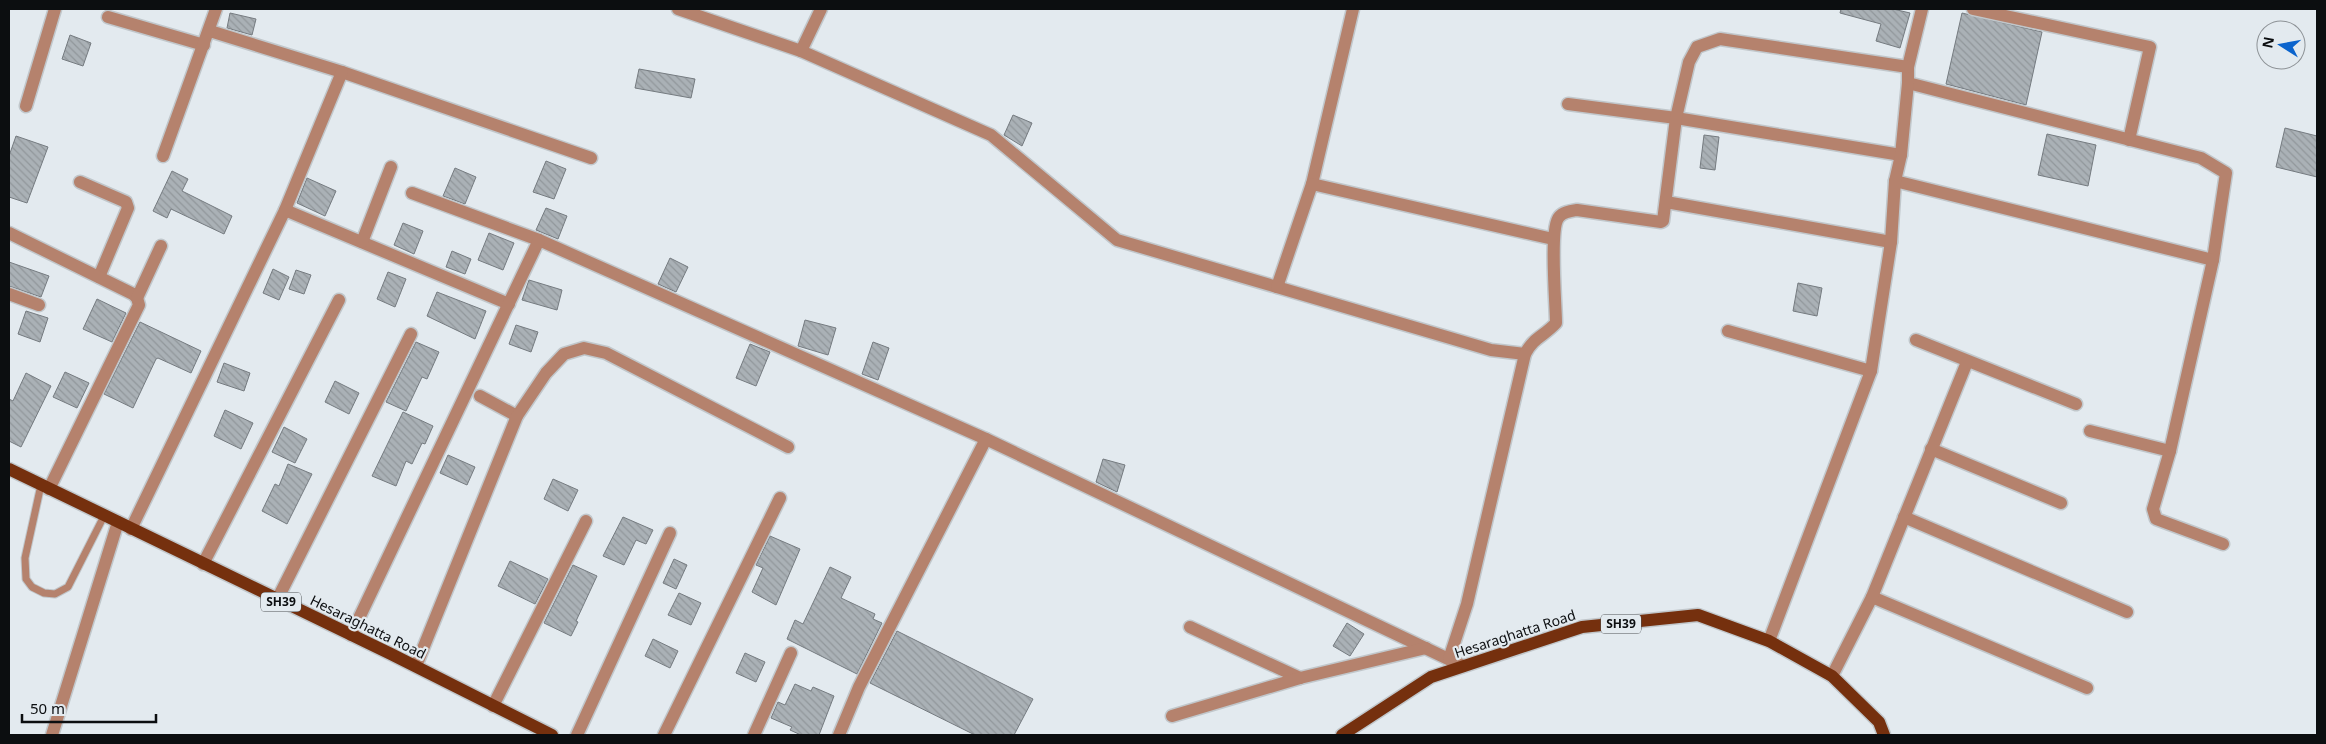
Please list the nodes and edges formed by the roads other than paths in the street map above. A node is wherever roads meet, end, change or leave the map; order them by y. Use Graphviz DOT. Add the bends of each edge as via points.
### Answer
graph roads {
  1 [pos="55,9"];
  2 [pos="216,9"];
  3 [pos="678,9"];
  4 [pos="820,9"];
  5 [pos="1353,9"];
  6 [pos="1922,9"];
  7 [pos="1973,9"];
  8 [pos="108,17"];
  9 [pos="210,31"];
  10 [pos="204,45"];
  11 [pos="801,50"];
  12 [pos="1908,67"];
  13 [pos="342,72"];
  14 [pos="1908,83"];
  15 [pos="1568,104"];
  16 [pos="26,106"];
  17 [pos="1676,118"];
  18 [pos="2129,140"];
  19 [pos="1901,155"];
  20 [pos="163,156"];
  21 [pos="591,158"];
  22 [pos="391,168"];
  23 [pos="1895,181"];
  24 [pos="80,182"];
  25 [pos="1312,184"];
  26 [pos="412,193"];
  27 [pos="1666,202"];
  28 [pos="285,210"];
  29 [pos="9,232"];
  30 [pos="1553,239"];
  31 [pos="540,240"];
  32 [pos="362,242"];
  33 [pos="1891,242"];
  34 [pos="161,246"];
  35 [pos="2213,260"];
  36 [pos="99,277"];
  37 [pos="1277,287"];
  38 [pos="9,294"];
  39 [pos="137,298"];
  40 [pos="339,300"];
  41 [pos="509,304"];
  42 [pos="39,305"];
  43 [pos="1728,331"];
  44 [pos="411,334"];
  45 [pos="1916,340"];
  46 [pos="1525,354"];
  47 [pos="1968,362"];
  48 [pos="1871,371"];
  49 [pos="480,396"];
  50 [pos="2076,404"];
  51 [pos="517,416"];
  52 [pos="2090,431"];
  53 [pos="986,440"];
  54 [pos="788,447"];
  55 [pos="1931,449"];
  56 [pos="2170,451"];
  57 [pos="9,470"];
  58 [pos="45,487"];
  59 [pos="780,498"];
  60 [pos="2062,503"];
  61 [pos="104,516"];
  62 [pos="1904,517"];
  63 [pos="586,521"];
  64 [pos="118,522"];
  65 [pos="131,529"];
  66 [pos="670,533"];
  67 [pos="2223,544"];
  68 [pos="203,564"];
  69 [pos="1872,597"];
  70 [pos="277,600"];
  71 [pos="2127,612"];
  72 [pos="1190,627"];
  73 [pos="351,635"];
  74 [pos="1769,641"];
  75 [pos="1426,648"];
  76 [pos="790,653"];
  77 [pos="1449,659"];
  78 [pos="416,666"];
  79 [pos="1464,666"];
  80 [pos="1832,676"];
  81 [pos="1300,678"];
  82 [pos="2086,688"];
  83 [pos="493,706"];
  84 [pos="1172,716"];
  85 [pos="52,735"];
  86 [pos="552,735"];
  87 [pos="577,735"];
  88 [pos="664,735"];
  89 [pos="754,735"];
  90 [pos="839,735"];
  91 [pos="1342,735"];
  92 [pos="1884,735"];
  1 -- 16 [label="street"];
  2 -- 9 [label="street"];
  3 -- 11 [label="street"];
  4 -- 11 [label="street"];
  5 -- 25 [label="street"];
  6 -- 12 [label="street"];
  7 -- 18 [label="street" via="2150,47"];
  8 -- 10 [label="street"];
  9 -- 10 [label="street"];
  9 -- 13 [label="street"];
  10 -- 20 [label="street"];
  11 -- 37 [label="street" via="991,135 1117,240"];
  12 -- 14 [label="street"];
  12 -- 17 [label="street" via="1720,40 1697,47 1689,62"];
  13 -- 21 [label="street"];
  13 -- 28 [label="street"];
  14 -- 18 [label="street"];
  14 -- 19 [label="street"];
  15 -- 17 [label="street"];
  17 -- 19 [label="street"];
  17 -- 27 [label="street"];
  18 -- 35 [label="street" via="2201,158 2226,173"];
  19 -- 23 [label="street"];
  22 -- 32 [label="street"];
  23 -- 33 [label="street"];
  23 -- 35 [label="street"];
  24 -- 36 [label="street" via="126,202 128,208"];
  25 -- 30 [label="street"];
  25 -- 37 [label="street"];
  26 -- 31 [label="street"];
  27 -- 30 [label="street" via="1665,215 1660,222 1577,210 1565,212 1558,217"];
  27 -- 33 [label="street"];
  28 -- 32 [label="street"];
  28 -- 65 [label="street"];
  29 -- 36 [label="street"];
  30 -- 46 [label="street" via="1556,323 1532,341"];
  31 -- 41 [label="street"];
  31 -- 53 [label="street"];
  32 -- 41 [label="street"];
  33 -- 48 [label="street"];
  34 -- 39 [label="street"];
  35 -- 56 [label="street"];
  36 -- 39 [label="street"];
  37 -- 46 [label="street" via="1491,350"];
  38 -- 42 [label="street"];
  39 -- 58 [label="street" via="139,305"];
  40 -- 68 [label="street"];
  41 -- 73 [label="street"];
  43 -- 48 [label="street"];
  44 -- 70 [label="street"];
  45 -- 47 [label="street"];
  46 -- 77 [label="street" via="1467,604"];
  47 -- 50 [label="street"];
  47 -- 55 [label="street"];
  48 -- 74 [label="street"];
  49 -- 51 [label="street"];
  51 -- 54 [label="street" via="546,372 564,354 584,348 606,353"];
  51 -- 78 [label="street"];
  52 -- 56 [label="street"];
  53 -- 75 [label="street"];
  53 -- 90 [label="street" via="859,687"];
  55 -- 60 [label="street"];
  55 -- 62 [label="street"];
  56 -- 67 [label="street" via="2153,509 2156,519"];
  57 -- 58 [label="main road, Hesaraghatta Road / SH39"];
  58 -- 61 [label="main road, Hesaraghatta Road / SH39"];
  58 -- 61 [label="lane" via="25,558 26,579 32,587 44,593 55,594 68,588"];
  59 -- 88 [label="street"];
  61 -- 64 [label="main road, Hesaraghatta Road / SH39"];
  62 -- 69 [label="street"];
  62 -- 71 [label="street"];
  63 -- 83 [label="street"];
  64 -- 65 [label="main road, Hesaraghatta Road / SH39"];
  64 -- 85 [label="street"];
  65 -- 68 [label="main road, Hesaraghatta Road / SH39"];
  66 -- 87 [label="street"];
  68 -- 70 [label="main road, Hesaraghatta Road / SH39"];
  69 -- 80 [label="street"];
  69 -- 82 [label="street"];
  70 -- 73 [label="main road, Hesaraghatta Road / SH39"];
  72 -- 81 [label="street"];
  73 -- 78 [label="main road, Hesaraghatta Road / SH39"];
  74 -- 79 [label="main road, Hesaraghatta Road / SH39" via="1698,615 1582,627"];
  74 -- 80 [label="main road, Hesaraghatta Road / SH39"];
  75 -- 77 [label="street"];
  75 -- 81 [label="street"];
  76 -- 89 [label="street"];
  77 -- 79 [label="street"];
  78 -- 83 [label="main road, Hesaraghatta Road / SH39"];
  79 -- 91 [label="main road, Hesaraghatta Road / SH39" via="1431,677"];
  80 -- 92 [label="main road, Hesaraghatta Road / SH39" via="1879,722"];
  81 -- 84 [label="street"];
  83 -- 86 [label="main road, Hesaraghatta Road / SH39"];
}
